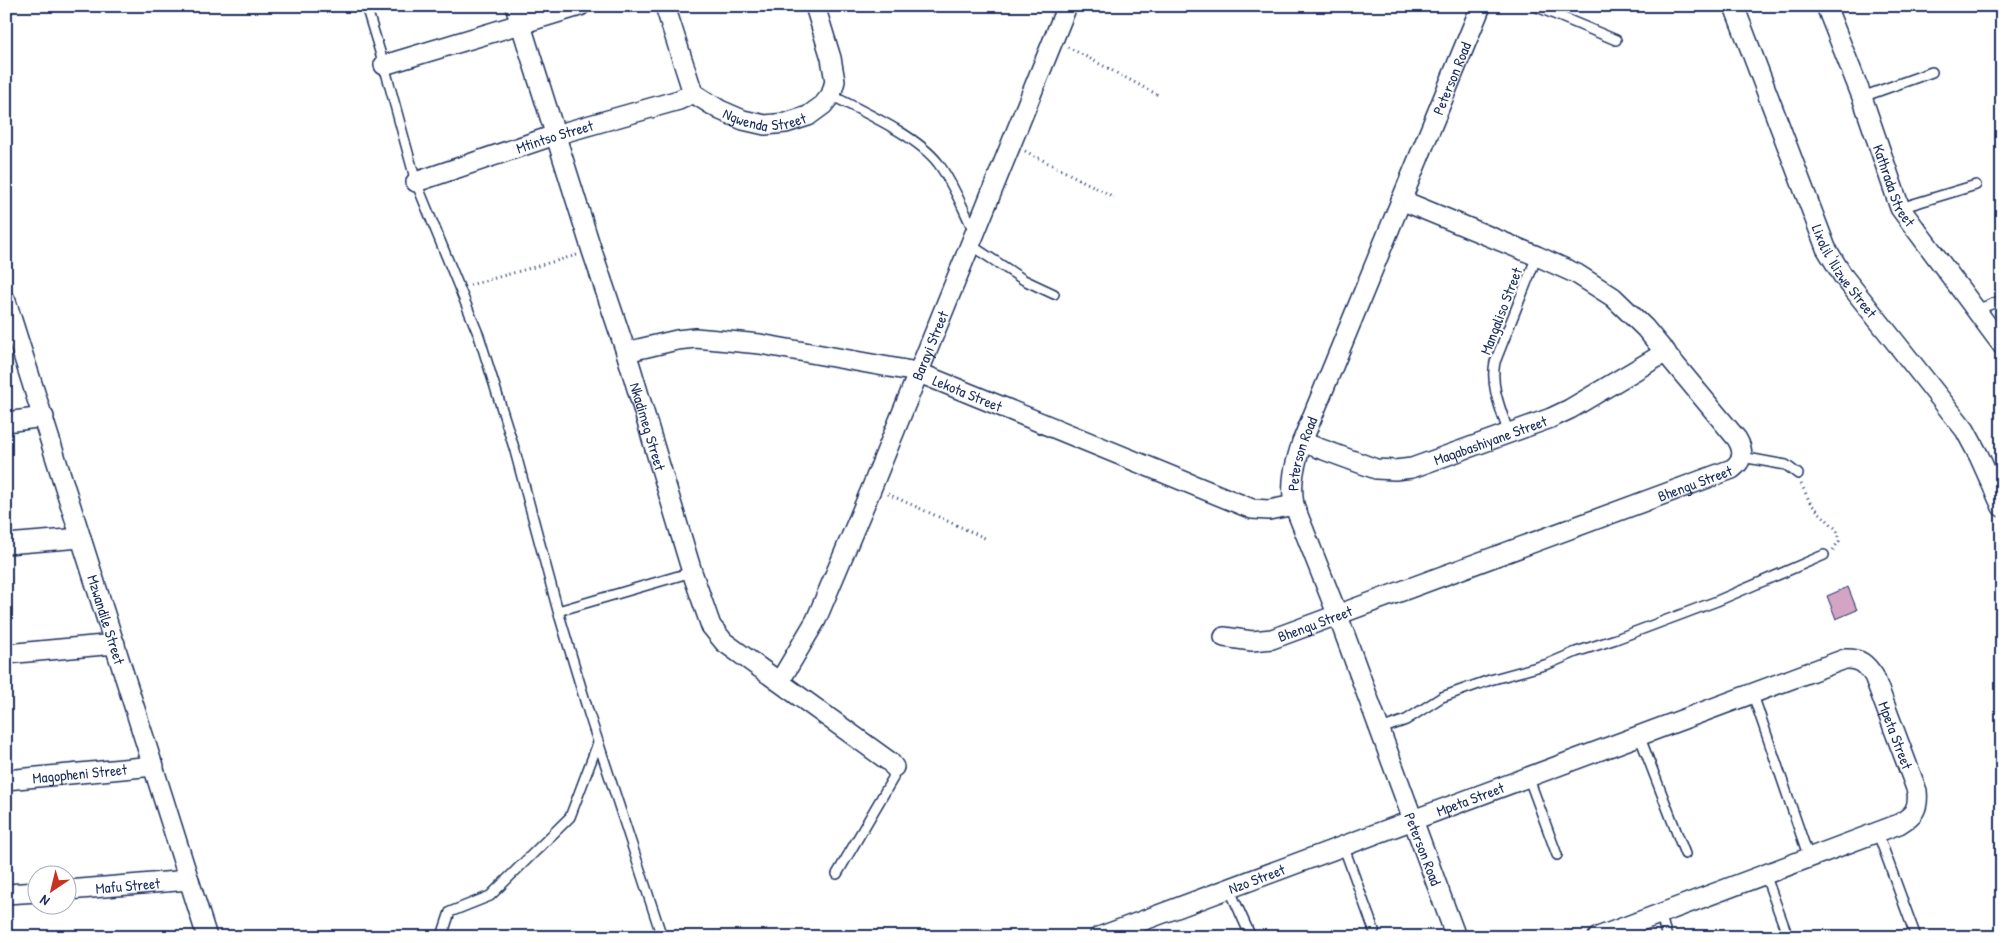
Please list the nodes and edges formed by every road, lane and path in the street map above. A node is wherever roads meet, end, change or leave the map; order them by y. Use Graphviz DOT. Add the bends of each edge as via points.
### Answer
graph roads {
  1 [pos="366,6"];
  2 [pos="580,6"];
  3 [pos="665,6"];
  4 [pos="815,6"];
  5 [pos="1067,6"];
  6 [pos="1481,6"];
  7 [pos="1535,6"];
  8 [pos="1734,6"];
  9 [pos="1826,6"];
  10 [pos="518,15"];
  11 [pos="1054,39"];
  12 [pos="1616,40"];
  13 [pos="384,64"];
  14 [pos="1932,72"];
  15 [pos="693,93"];
  16 [pos="831,95"];
  17 [pos="1160,96"];
  18 [pos="1862,97"];
  19 [pos="555,135"];
  20 [pos="1010,144"];
  21 [pos="416,182"];
  22 [pos="1976,185"];
  23 [pos="1114,197"];
  24 [pos="1401,200"];
  25 [pos="1900,208"];
  26 [pos="972,238"];
  27 [pos="592,251"];
  28 [pos="1537,256"];
  29 [pos="458,288"];
  30 [pos="1054,294"];
  31 [pos="2002,300"];
  32 [pos="6,301"];
  33 [pos="1976,310"];
  34 [pos="2002,345"];
  35 [pos="626,352"];
  36 [pos="1666,352"];
  37 [pos="917,372"];
  38 [pos="44,416"];
  39 [pos="6,422"];
  40 [pos="1509,434"];
  41 [pos="1302,442"];
  42 [pos="1742,457"];
  43 [pos="1798,474"];
  44 [pos="872,487"];
  45 [pos="2001,502"];
  46 [pos="1294,505"];
  47 [pos="81,538"];
  48 [pos="985,538"];
  49 [pos="6,544"];
  50 [pos="1824,555"];
  51 [pos="692,572"];
  52 [pos="558,611"];
  53 [pos="1338,616"];
  54 [pos="1224,638"];
  55 [pos="115,644"];
  56 [pos="6,654"];
  57 [pos="780,681"];
  58 [pos="1752,692"];
  59 [pos="1378,730"];
  60 [pos="1639,735"];
  61 [pos="598,743"];
  62 [pos="154,766"];
  63 [pos="894,767"];
  64 [pos="1528,776"];
  65 [pos="6,780"];
  66 [pos="1412,820"];
  67 [pos="1877,831"];
  68 [pos="1343,845"];
  69 [pos="1685,854"];
  70 [pos="1557,855"];
  71 [pos="1809,858"];
  72 [pos="837,874"];
  73 [pos="1765,874"];
  74 [pos="189,880"];
  75 [pos="1229,888"];
  76 [pos="78,889"];
  77 [pos="28,893"];
  78 [pos="6,894"];
  79 [pos="1660,913"];
  80 [pos="1374,930"];
  81 [pos="1125,932"];
  82 [pos="207,937"];
  83 [pos="443,937"];
  84 [pos="662,937"];
  85 [pos="1099,937"];
  86 [pos="1251,937"];
  87 [pos="1456,937"];
  88 [pos="1598,937"];
  89 [pos="1667,937"];
  90 [pos="1788,937"];
  91 [pos="1916,937"];
  1 -- 13 [label="lane"];
  2 -- 10 [label="street"];
  3 -- 15 [label="street"];
  4 -- 16 [label="street" via="835,80"];
  5 -- 11 [label="street, Barayi Street"];
  6 -- 24 [label="street, Peterson Road"];
  7 -- 12 [label="lane"];
  8 -- 45 [label="street, Lixolil 'Ilizwe Street" via="1826,248 1843,276 1965,430"];
  9 -- 18 [label="street, Kathrada Street"];
  10 -- 13 [label="street"];
  10 -- 19 [label="street, Nkadimeg Street"];
  11 -- 17 [label="path"];
  11 -- 20 [label="street, Barayi Street"];
  13 -- 21 [label="lane"];
  14 -- 18 [label="lane"];
  15 -- 16 [label="street, Ngwenda Street" via="720,110 764,125 808,116 823,106"];
  15 -- 19 [label="street, Mtintso Street" via="679,100"];
  16 -- 26 [label="lane" via="899,132 928,152 946,175"];
  18 -- 25 [label="street, Kathrada Street"];
  19 -- 21 [label="street, Mtintso Street"];
  19 -- 27 [label="street, Nkadimeg Street"];
  20 -- 23 [label="path"];
  20 -- 26 [label="street, Barayi Street"];
  21 -- 29 [label="lane"];
  22 -- 25 [label="lane"];
  24 -- 28 [label="street, Bhengu Street"];
  24 -- 41 [label="street, Peterson Road"];
  25 -- 33 [label="street, Kathrada Street"];
  26 -- 30 [label="lane" via="1024,280"];
  26 -- 37 [label="street, Barayi Street"];
  27 -- 29 [label="path"];
  27 -- 35 [label="street, Nkadimeg Street"];
  28 -- 36 [label="street, Bhengu Street" via="1577,274 1613,297"];
  28 -- 40 [label="lane, Mangaliso Street" via="1493,374"];
  29 -- 52 [label="lane" via="479,336 515,451"];
  31 -- 33 [label="lane"];
  32 -- 38 [label="street, Mzwandile Street"];
  33 -- 34 [label="street, Kathrada Street"];
  35 -- 37 [label="street, Lekota Street" via="695,338 760,344"];
  35 -- 51 [label="street, Nkadimeg Street"];
  36 -- 40 [label="street, Maqabashiyane Street" via="1570,409"];
  36 -- 42 [label="street, Bhengu Street" via="1737,439"];
  37 -- 44 [label="street, Barayi Street"];
  37 -- 46 [label="street, Lekota Street" via="1252,509 1269,510"];
  38 -- 39 [label="street"];
  38 -- 47 [label="street, Mzwandile Street"];
  40 -- 41 [label="street, Maqabashiyane Street" via="1412,468 1395,470 1376,469"];
  41 -- 46 [label="street, Peterson Road" via="1293,470"];
  42 -- 43 [label="lane" via="1786,465"];
  42 -- 53 [label="street, Bhengu Street" via="1732,469"];
  43 -- 50 [label="path" via="1811,504 1837,530 1839,540 1835,549"];
  44 -- 48 [label="path"];
  44 -- 57 [label="street, Barayi Street" via="816,620"];
  46 -- 53 [label="street, Peterson Road"];
  47 -- 49 [label="street"];
  47 -- 55 [label="street, Mzwandile Street"];
  50 -- 59 [label="lane" via="1717,601 1616,639 1442,697 1406,720"];
  51 -- 52 [label="lane"];
  51 -- 57 [label="street, Nkadimeg Street" via="717,635"];
  52 -- 61 [label="lane"];
  53 -- 54 [label="street, Bhengu Street" via="1262,641"];
  53 -- 59 [label="street, Peterson Road"];
  55 -- 56 [label="street"];
  55 -- 62 [label="street, Mzwandile Street"];
  57 -- 63 [label="street, Nkadimeg Street"];
  58 -- 60 [label="street, Mpeta Street"];
  58 -- 67 [label="street, Mpeta Street" via="1845,659 1855,658 1868,667 1874,676 1918,802 1909,818"];
  58 -- 71 [label="lane"];
  59 -- 66 [label="street, Peterson Road"];
  60 -- 64 [label="street, Mpeta Street"];
  60 -- 69 [label="lane"];
  61 -- 83 [label="lane" via="570,816 490,896 450,912"];
  61 -- 84 [label="lane"];
  62 -- 65 [label="street, Magopheni Street"];
  62 -- 74 [label="street, Mzwandile Street"];
  63 -- 72 [label="lane" via="893,778"];
  64 -- 66 [label="street, Mpeta Street"];
  64 -- 70 [label="lane"];
  66 -- 68 [label="street, Nzo Street"];
  66 -- 87 [label="street, Peterson Road"];
  67 -- 71 [label="street, Mpeta Street"];
  67 -- 91 [label="lane"];
  68 -- 75 [label="street, Nzo Street"];
  68 -- 80 [label="lane"];
  71 -- 73 [label="street, Mpeta Street"];
  73 -- 79 [label="street, Mpeta Street"];
  73 -- 90 [label="lane"];
  74 -- 76 [label="street, Mafu Street"];
  74 -- 82 [label="street, Mzwandile Street"];
  75 -- 81 [label="street, Nzo Street"];
  75 -- 86 [label="lane"];
  77 -- 78 [label="street"];
  79 -- 88 [label="street, Mpeta Street"];
  79 -- 89 [label="lane"];
  81 -- 85 [label="street, Nzo Street"];
}
